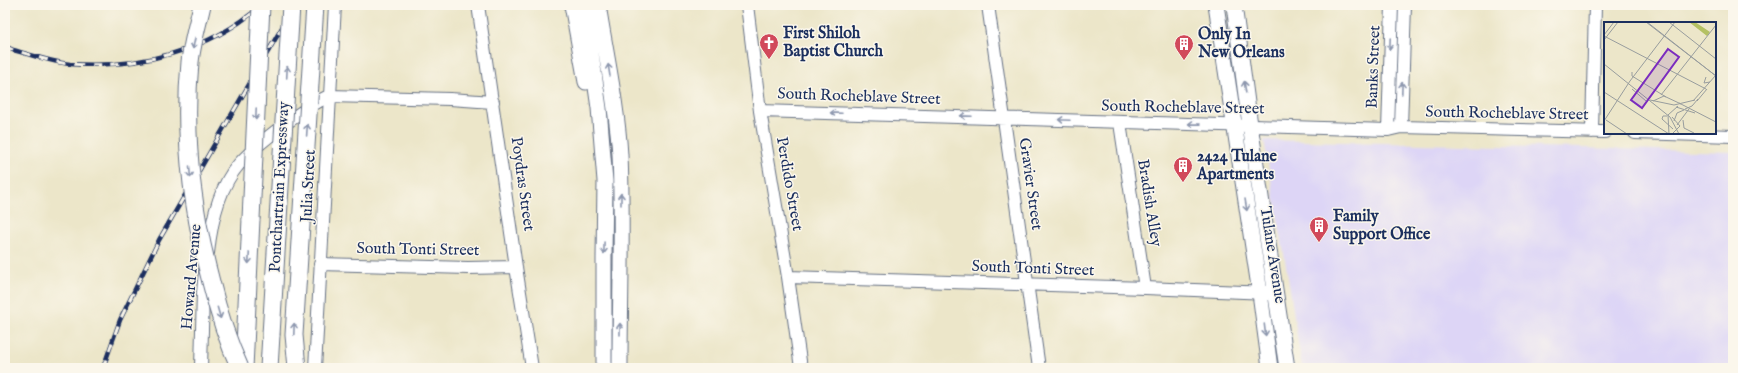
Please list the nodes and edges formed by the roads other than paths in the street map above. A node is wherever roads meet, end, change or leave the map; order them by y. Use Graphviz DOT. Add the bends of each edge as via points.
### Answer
graph roads {
  1 [pos="202,5"];
  2 [pos="261,5"];
  3 [pos="291,5"];
  4 [pos="315,5"];
  5 [pos="335,5"];
  6 [pos="478,5"];
  7 [pos="572,5"];
  8 [pos="584,5"];
  9 [pos="598,5"];
  10 [pos="747,5"];
  11 [pos="988,5"];
  12 [pos="1216,5"];
  13 [pos="1234,5"];
  14 [pos="1392,5"];
  15 [pos="1406,5"];
  16 [pos="1595,5"];
  17 [pos="329,96"];
  18 [pos="493,102"];
  19 [pos="760,111"];
  20 [pos="1005,117"];
  21 [pos="1120,123"];
  22 [pos="1233,124"];
  23 [pos="1250,125"];
  24 [pos="1401,127"];
  25 [pos="1388,130"];
  26 [pos="1592,132"];
  27 [pos="1604,132"];
  28 [pos="1668,134"];
  29 [pos="1733,136"];
  30 [pos="605,181"];
  31 [pos="320,264"];
  32 [pos="516,267"];
  33 [pos="788,277"];
  34 [pos="1028,285"];
  35 [pos="1145,288"];
  36 [pos="1260,293"];
  37 [pos="1277,294"];
  38 [pos="246,332"];
  39 [pos="200,368"];
  40 [pos="240,368"];
  41 [pos="244,368"];
  42 [pos="269,368"];
  43 [pos="297,368"];
  44 [pos="315,368"];
  45 [pos="532,368"];
  46 [pos="604,368"];
  47 [pos="620,368"];
  48 [pos="801,368"];
  49 [pos="1039,368"];
  50 [pos="1270,368"];
  51 [pos="1287,368"];
  1 -- 40 [label="highway, one-way, bridge" via="190,68 187,135 192,196 201,247 220,316"];
  2 -- 38 [label="highway, Pontchartrain Expressway, one-way, bridge"];
  42 -- 3 [label="highway, Pontchartrain Expressway, one-way, bridge"];
  43 -- 4 [label="highway, one-way, bridge" via="295,312"];
  5 -- 17 [label="street, Julia Street"];
  6 -- 18 [label="street, Poydras Street"];
  7 -- 30 [label="main road"];
  8 -- 30 [label="main road" via="599,108"];
  47 -- 9 [label="main road, one-way" via="620,154"];
  10 -- 19 [label="street, Perdido Street"];
  11 -- 20 [label="street, Gravier Street"];
  12 -- 22 [label="main road, Tulane Avenue"];
  23 -- 13 [label="main road, Tulane Avenue, one-way"];
  14 -- 25 [label="street, Banks Street, one-way"];
  24 -- 15 [label="street, Banks Street, one-way"];
  16 -- 26 [label="street"];
  17 -- 18 [label="street"];
  17 -- 31 [label="street, Julia Street"];
  17 -- 39 [label="street, Howard Avenue" via="317,101 269,136 238,165 220,200 211,226 204,284"];
  18 -- 32 [label="street, Poydras Street"];
  20 -- 19 [label="street, South Rocheblave Street, one-way"];
  19 -- 33 [label="street, Perdido Street"];
  21 -- 20 [label="street, South Rocheblave Street, one-way"];
  20 -- 34 [label="street, Gravier Street"];
  22 -- 21 [label="street, South Rocheblave Street, one-way"];
  21 -- 35 [label="street, Bradish Alley"];
  22 -- 23 [label="street, South Rocheblave Street"];
  22 -- 36 [label="main road, Tulane Avenue, one-way"];
  23 -- 25 [label="street, South Rocheblave Street"];
  23 -- 37 [label="main road, Tulane Avenue"];
  24 -- 25 [label="street, South Rocheblave Street"];
  24 -- 26 [label="street, South Rocheblave Street"];
  26 -- 27 [label="street, South Rocheblave Street"];
  28 -- 29 [label="street"];
  30 -- 46 [label="main road, one-way"];
  31 -- 32 [label="street, South Tonti Street"];
  31 -- 44 [label="street, Julia Street"];
  32 -- 45 [label="street, Poydras Street"];
  33 -- 34 [label="street, South Tonti Street"];
  33 -- 48 [label="street, Perdido Street"];
  34 -- 35 [label="street, South Tonti Street"];
  34 -- 49 [label="street, Gravier Street"];
  35 -- 36 [label="street, South Tonti Street"];
  36 -- 37 [label="street, South Tonti Street"];
  36 -- 50 [label="main road, Tulane Avenue, one-way"];
  37 -- 51 [label="main road, Tulane Avenue"];
  38 -- 40 [label="highway"];
  38 -- 41 [label="highway, Pontchartrain Expressway"];
}
